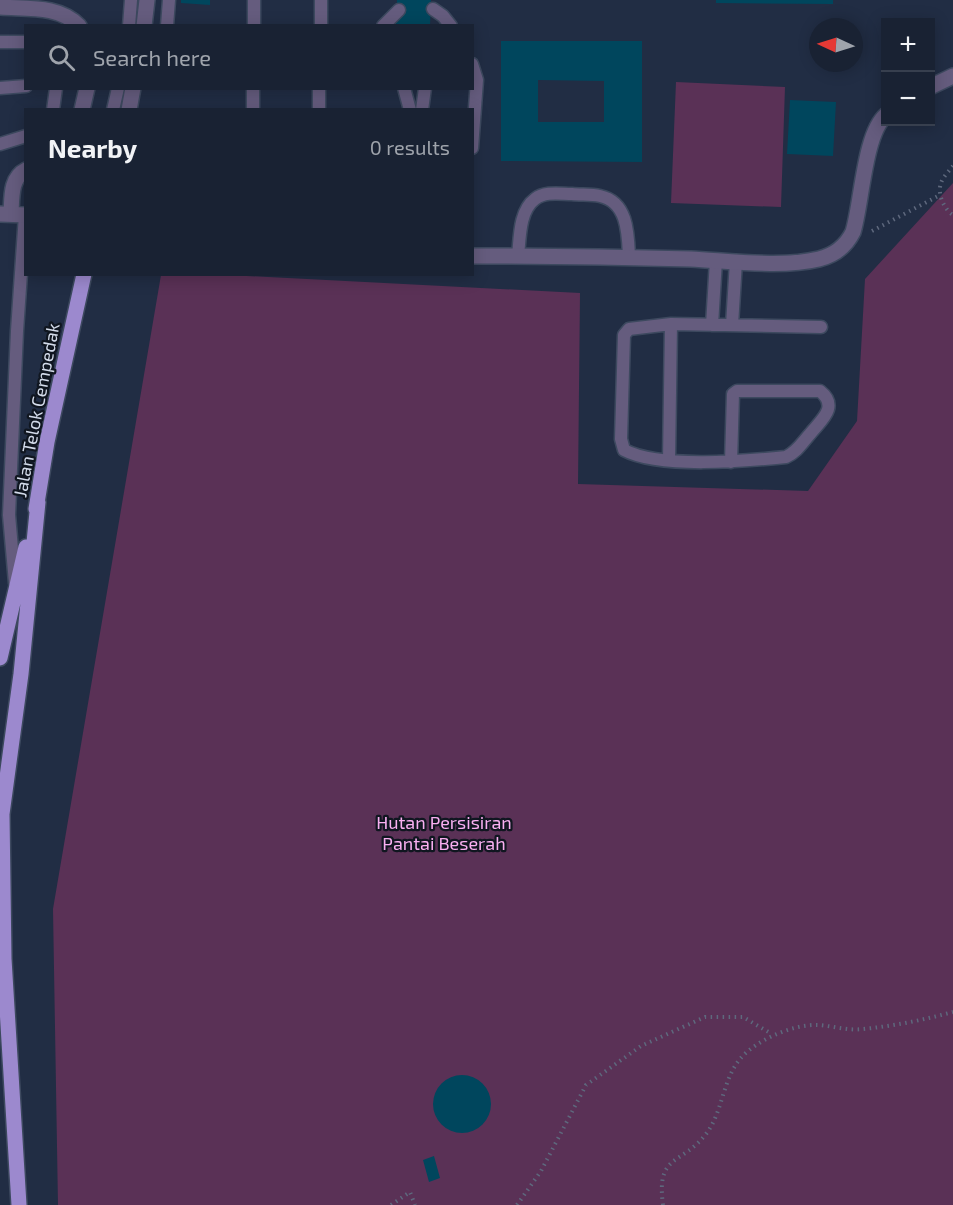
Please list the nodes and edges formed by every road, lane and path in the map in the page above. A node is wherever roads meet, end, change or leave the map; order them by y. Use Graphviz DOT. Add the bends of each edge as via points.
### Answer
graph roads {
  1 [pos="131,0"];
  2 [pos="147,0"];
  3 [pos="169,0"];
  4 [pos="254,0"];
  5 [pos="321,0"];
  6 [pos="0,8"];
  7 [pos="433,9"];
  8 [pos="399,10"];
  9 [pos="77,24"];
  10 [pos="129,24"];
  11 [pos="144,24"];
  12 [pos="167,24"];
  13 [pos="254,24"];
  14 [pos="321,24"];
  15 [pos="385,24"];
  16 [pos="449,24"];
  17 [pos="0,42"];
  18 [pos="24,42"];
  19 [pos="474,70"];
  20 [pos="953,76"];
  21 [pos="935,85"];
  22 [pos="24,86"];
  23 [pos="0,88"];
  24 [pos="56,90"];
  25 [pos="87,90"];
  26 [pos="118,90"];
  27 [pos="133,90"];
  28 [pos="253,90"];
  29 [pos="319,90"];
  30 [pos="405,90"];
  31 [pos="425,90"];
  32 [pos="52,108"];
  33 [pos="82,108"];
  34 [pos="113,108"];
  35 [pos="129,108"];
  36 [pos="253,108"];
  37 [pos="319,108"];
  38 [pos="409,108"];
  39 [pos="422,108"];
  40 [pos="881,120"];
  41 [pos="474,121"];
  42 [pos="24,137"];
  43 [pos="0,144"];
  44 [pos="953,165"];
  45 [pos="24,170"];
  46 [pos="940,195"];
  47 [pos="12,214"];
  48 [pos="953,215"];
  49 [pos="848,243"];
  50 [pos="474,256"];
  51 [pos="518,256"];
  52 [pos="629,257"];
  53 [pos="716,260"];
  54 [pos="735,261"];
  55 [pos="84,276"];
  56 [pos="671,324"];
  57 [pos="712,325"];
  58 [pos="732,325"];
  59 [pos="821,327"];
  60 [pos="669,460"];
  61 [pos="731,462"];
  62 [pos="38,502"];
  63 [pos="15,590"];
  64 [pos="0,658"];
  65 [pos="1,820"];
  66 [pos="953,1012"];
  67 [pos="772,1034"];
  68 [pos="0,1062"];
  69 [pos="18,1205"];
  70 [pos="391,1205"];
  71 [pos="415,1205"];
  72 [pos="517,1205"];
  73 [pos="663,1205"];
  1 -- 10 [label="lane"];
  2 -- 11 [label="street"];
  3 -- 12 [label="lane"];
  4 -- 13 [label="lane"];
  5 -- 14 [label="lane"];
  6 -- 9 [label="street" via="57,11"];
  7 -- 16 [label="lane"];
  8 -- 15 [label="lane"];
  17 -- 18 [label="lane"];
  19 -- 41 [label="lane" via="477,80"];
  20 -- 21 [label="street"];
  22 -- 23 [label="lane"];
  24 -- 32 [label="lane"];
  25 -- 33 [label="street"];
  26 -- 34 [label="lane"];
  27 -- 35 [label="street"];
  28 -- 36 [label="lane"];
  29 -- 37 [label="lane"];
  30 -- 38 [label="lane"];
  31 -- 39 [label="lane"];
  40 -- 49 [label="street" via="872,137 854,232"];
  42 -- 43 [label="lane"];
  44 -- 46 [label="path" via="941,182"];
  45 -- 47 [label="street" via="12,190"];
  46 -- 48 [label="path"];
  46 -- 49 [label="path"];
  47 -- 63 [label="lane" via="17,331 9,515"];
  49 -- 54 [label="street" via="820,259 781,263"];
  50 -- 51 [label="street"];
  51 -- 52 [label="street"];
  51 -- 52 [label="lane" via="526,211 536,198 550,193 599,195 612,200 628,230"];
  52 -- 53 [label="street"];
  53 -- 54 [label="street"];
  53 -- 57 [label="lane"];
  54 -- 58 [label="lane"];
  55 -- 62 [label="main road, Jalan Telok Cempedak" via="53,411"];
  56 -- 57 [label="lane"];
  56 -- 60 [label="lane"];
  56 -- 60 [label="lane" via="629,329 624,335 621,439 624,450 636,456"];
  57 -- 58 [label="lane"];
  58 -- 59 [label="lane"];
  60 -- 61 [label="lane"];
  61 -- 61 [label="lane" via="733,394 737,391 820,392 826,396 825,418 794,453"];
  62 -- 63 [label="main road, Jalan Telok Cempedak"];
  62 -- 65 [label="main road"];
  63 -- 64 [label="main road, Jalan Telok Cempedak"];
  65 -- 69 [label="main road" via="4,959"];
  66 -- 67 [label="path" via="902,1025 860,1030 815,1025"];
  67 -- 72 [label="path" via="743,1017 705,1017 641,1046 586,1084 541,1171"];
  67 -- 73 [label="path" via="740,1059 725,1087 713,1125 698,1144 667,1166 660,1185"];
  68 -- 69 [label="main road" via="8,1155"];
  70 -- 71 [label="path" via="410,1192"];
}
